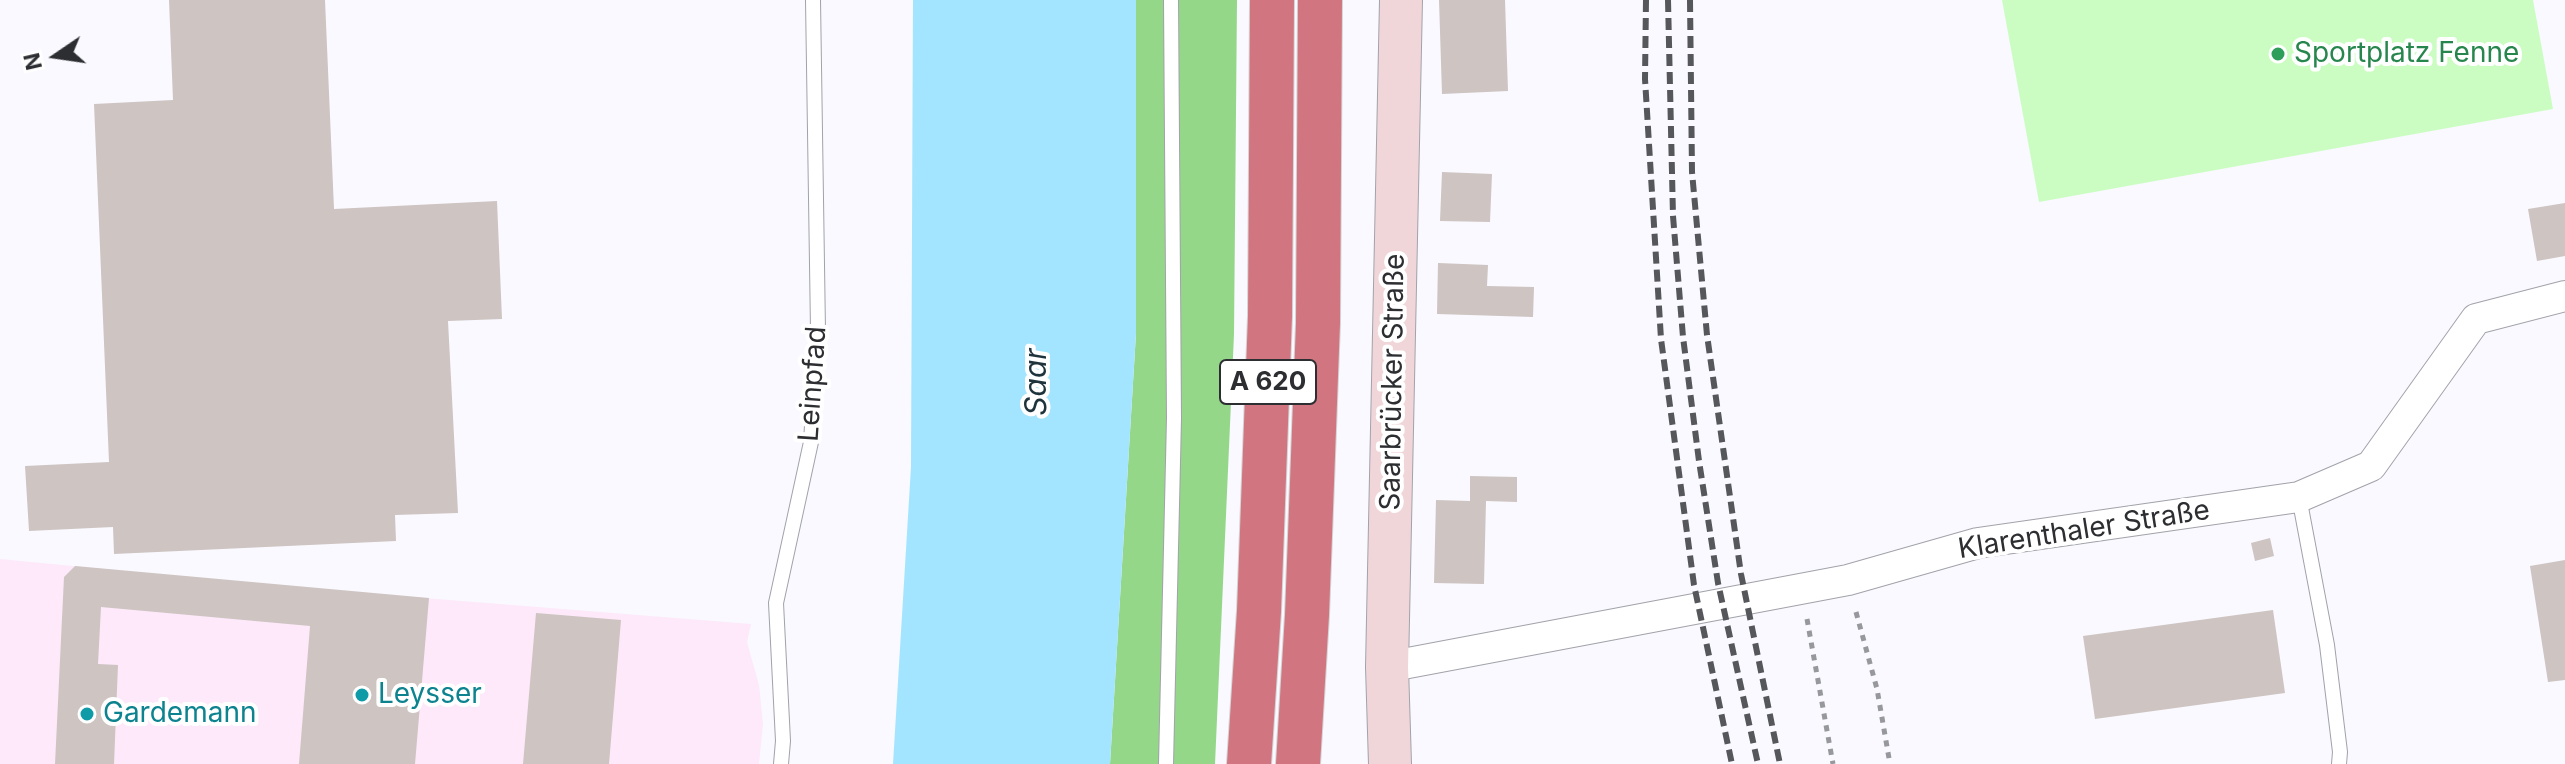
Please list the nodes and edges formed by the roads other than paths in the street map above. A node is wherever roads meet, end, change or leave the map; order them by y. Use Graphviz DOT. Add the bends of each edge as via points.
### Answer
graph roads {
  1 [pos="813,0"];
  2 [pos="1171,0"];
  3 [pos="1272,0"];
  4 [pos="1320,0"];
  5 [pos="1401,0"];
  6 [pos="2565,296"];
  7 [pos="2299,497"];
  8 [pos="1387,667"];
  9 [pos="781,764"];
  10 [pos="1166,764"];
  11 [pos="1249,764"];
  12 [pos="1298,764"];
  13 [pos="1390,764"];
  14 [pos="2339,764"];
  1 -- 9 [label="lane, Leinpfad" via="818,330 811,442 776,603"];
  2 -- 10 [label="lane" via="1174,418"];
  3 -- 11 [label="highway, A 620" via="1270,316"];
  4 -- 12 [label="highway, A 620" via="1318,323"];
  5 -- 8 [label="street, Saarbrücker Straße"];
  6 -- 7 [label="street, Klarenthaler Straße" via="2476,319 2371,466"];
  7 -- 8 [label="street, Klarenthaler Straße" via="1978,543 1801,590"];
  7 -- 14 [label="lane" via="2327,645"];
  8 -- 13 [label="street, Saarbrücker Straße"];
}
